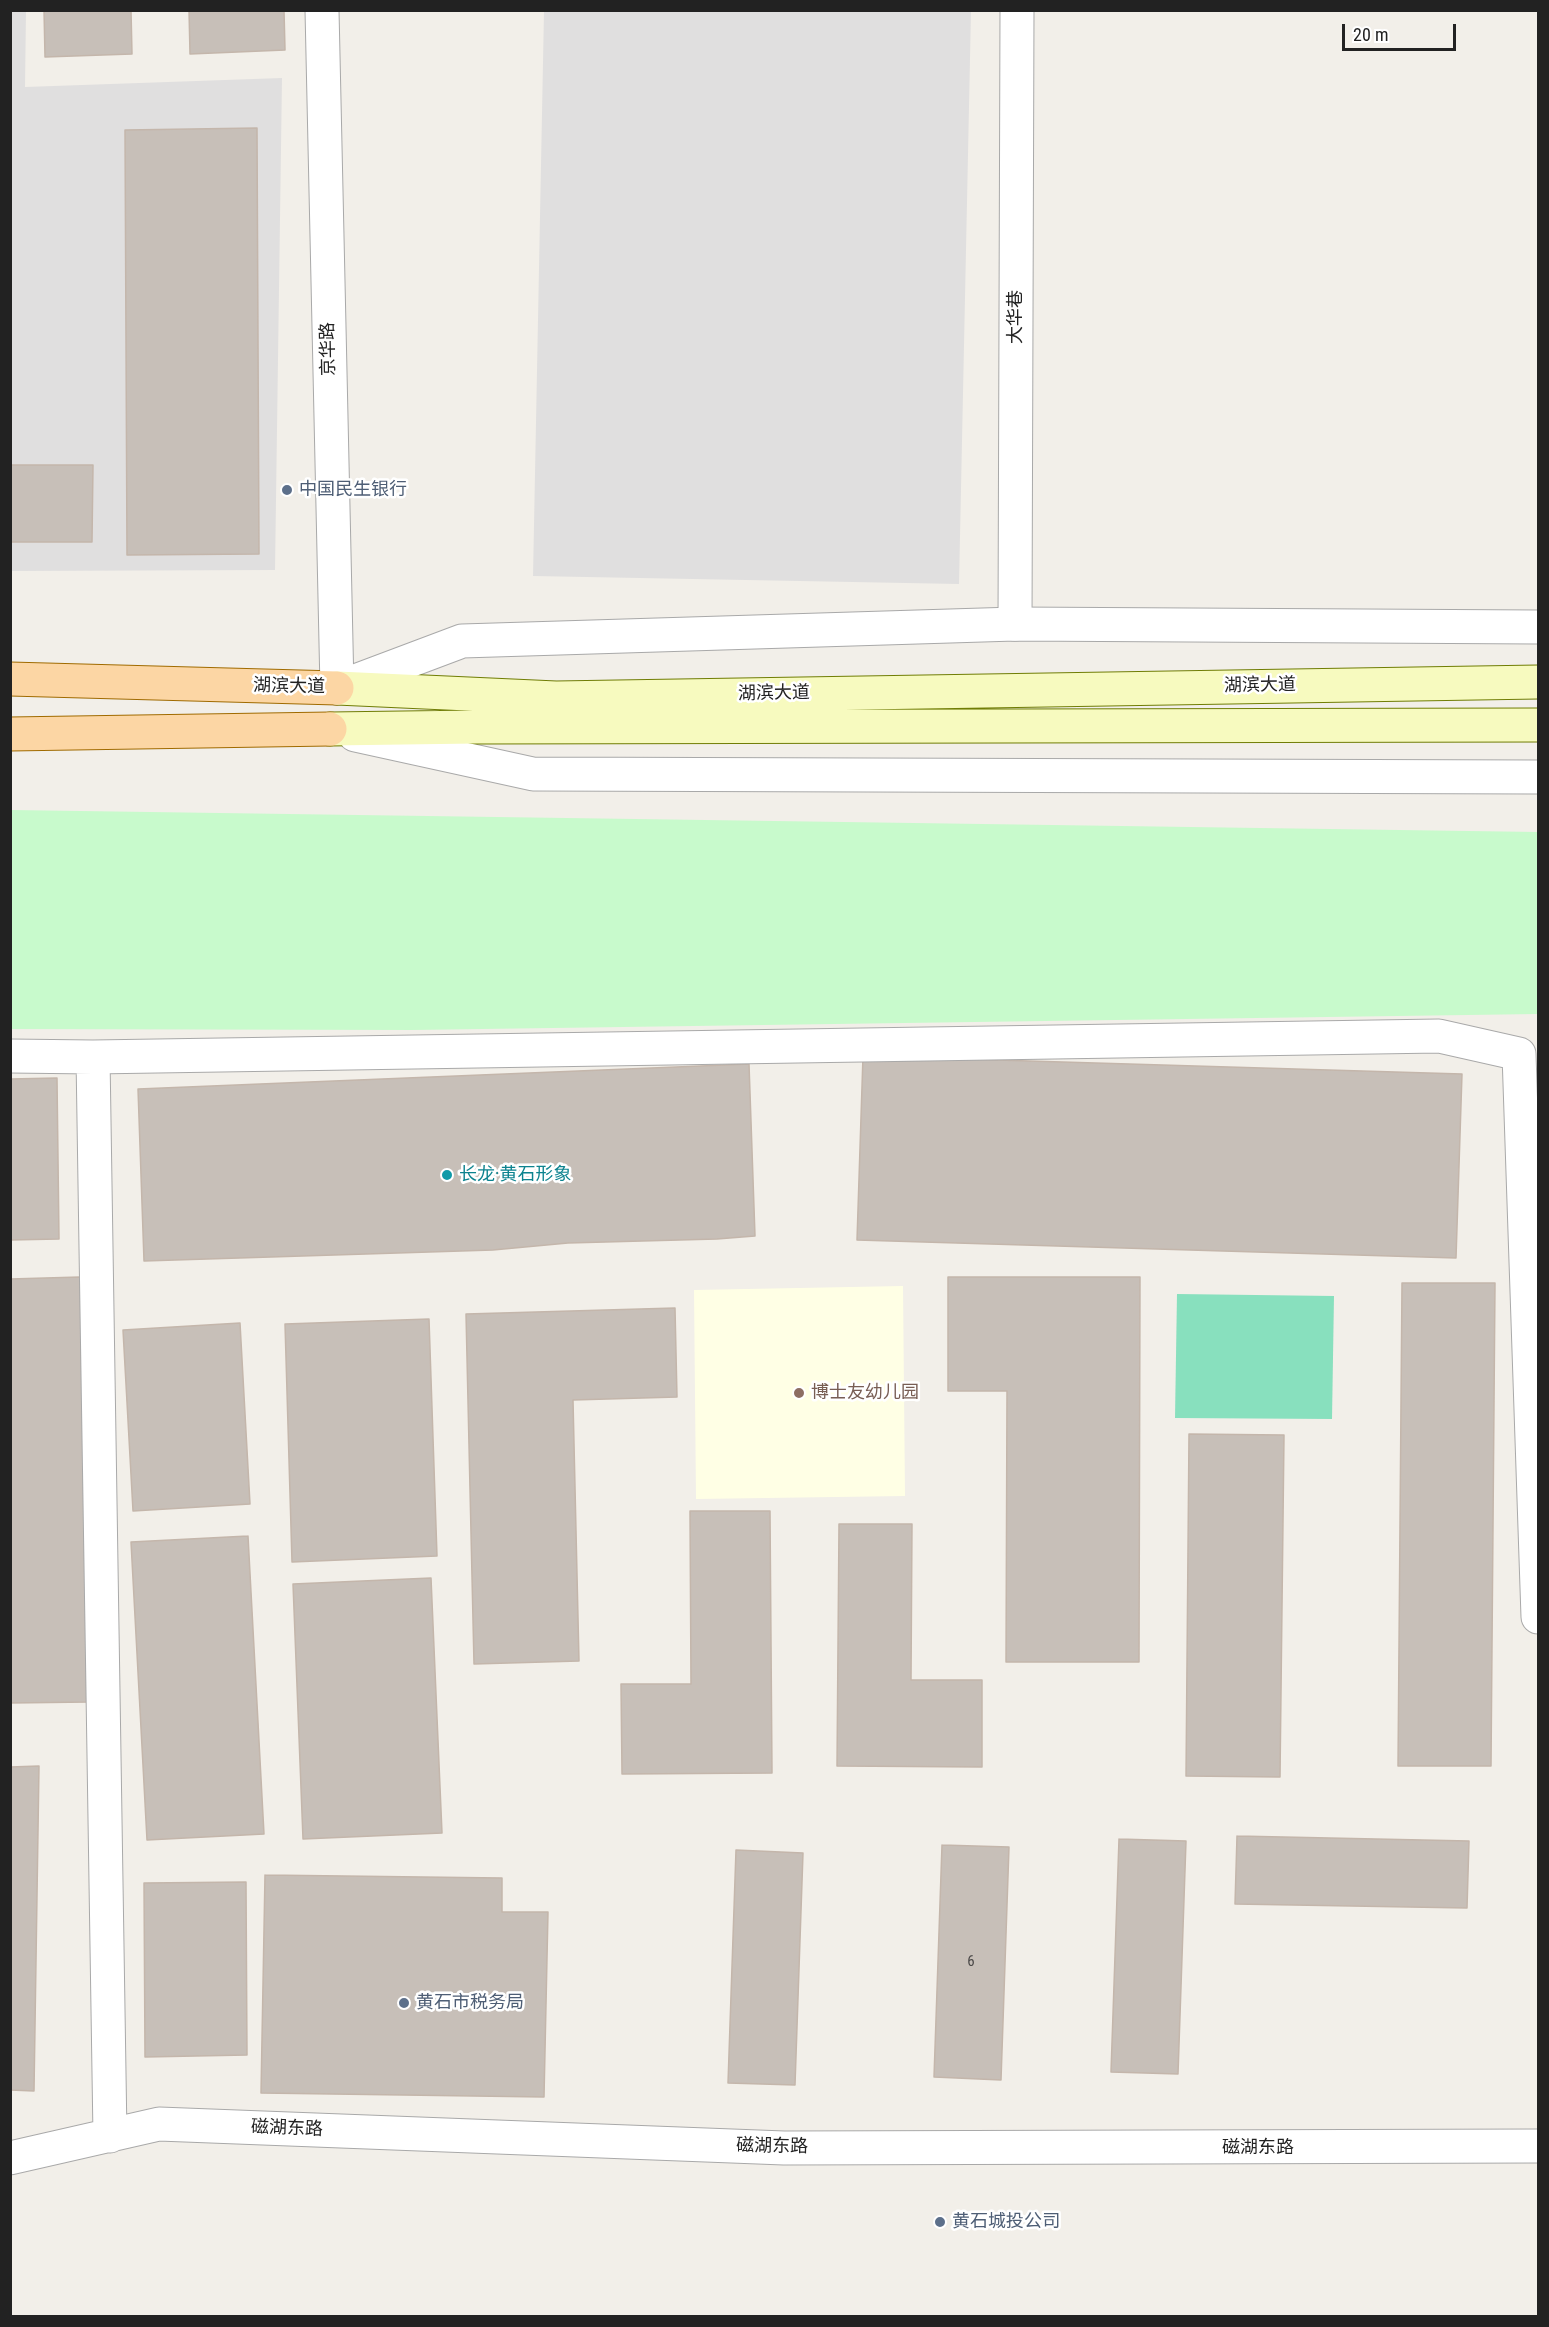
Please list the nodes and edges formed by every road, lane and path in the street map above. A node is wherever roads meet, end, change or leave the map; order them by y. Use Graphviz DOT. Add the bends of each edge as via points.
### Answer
graph roads {
  1 [pos="322,10"];
  2 [pos="1017,10"];
  3 [pos="1015,624"];
  4 [pos="1539,627"];
  5 [pos="10,680"];
  6 [pos="1539,682"];
  7 [pos="337,688"];
  8 [pos="1539,725"];
  9 [pos="330,729"];
  10 [pos="10,734"];
  11 [pos="1539,777"];
  12 [pos="10,1056"];
  13 [pos="93,1057"];
  14 [pos="1539,1617"];
  15 [pos="110,2136"];
  16 [pos="1539,2146"];
  17 [pos="10,2158"];
  1 -- 7 [label="street, 京华路"];
  2 -- 3 [label="street, 大华巷"];
  3 -- 4 [label="street"];
  3 -- 7 [label="street" via="462,641"];
  5 -- 7 [label="main road, 湖滨大道"];
  6 -- 7 [label="main road, 湖滨大道" via="556,698"];
  8 -- 9 [label="main road, 湖滨大道"];
  9 -- 10 [label="main road, 湖滨大道"];
  9 -- 11 [label="street" via="533,774"];
  12 -- 13 [label="street"];
  13 -- 14 [label="street" via="1439,1036 1519,1054"];
  13 -- 15 [label="street"];
  15 -- 16 [label="street, 磁湖东路" via="159,2124 784,2148"];
  15 -- 17 [label="street, 磁湖东路"];
}
